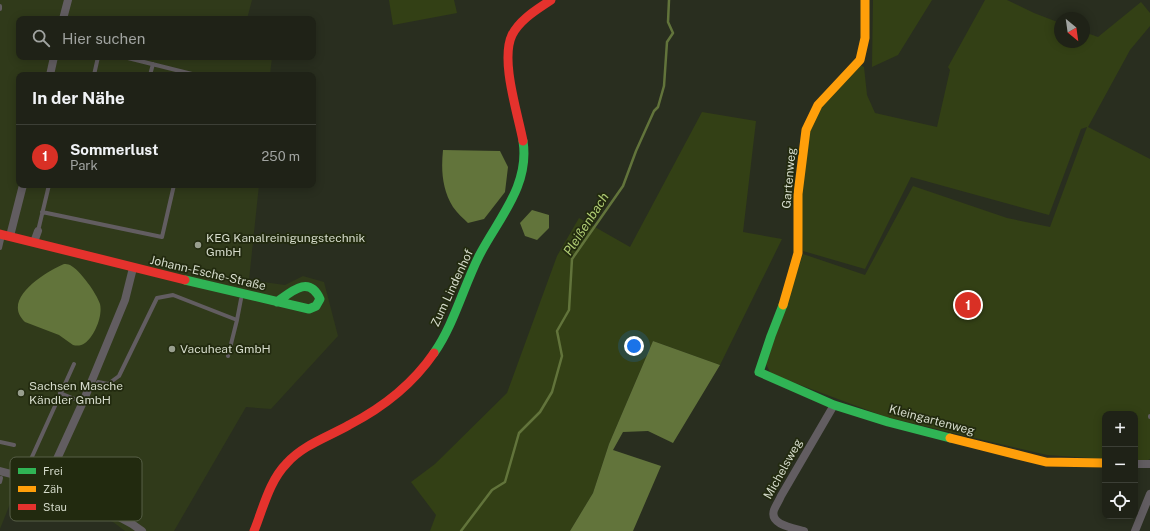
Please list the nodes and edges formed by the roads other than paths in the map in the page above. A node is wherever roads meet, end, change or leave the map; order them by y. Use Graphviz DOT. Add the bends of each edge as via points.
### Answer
graph roads {
  1 [pos="68,0"];
  2 [pos="551,0"];
  3 [pos="864,0"];
  4 [pos="64,16"];
  5 [pos="53,60"];
  6 [pos="97,60"];
  7 [pos="136,60"];
  8 [pos="153,64"];
  9 [pos="51,72"];
  10 [pos="95,72"];
  11 [pos="151,72"];
  12 [pos="184,72"];
  13 [pos="22,188"];
  14 [pos="48,188"];
  15 [pos="173,188"];
  16 [pos="42,212"];
  17 [pos="38,231"];
  18 [pos="4,235"];
  19 [pos="34,242"];
  20 [pos="0,248"];
  21 [pos="133,268"];
  22 [pos="242,297"];
  23 [pos="277,302"];
  24 [pos="236,320"];
  25 [pos="228,356"];
  26 [pos="74,364"];
  27 [pos="759,372"];
  28 [pos="96,381"];
  29 [pos="60,394"];
  30 [pos="80,401"];
  31 [pos="834,405"];
  32 [pos="0,442"];
  33 [pos="14,445"];
  34 [pos="32,457"];
  35 [pos="57,457"];
  36 [pos="1102,463"];
  37 [pos="1138,464"];
  38 [pos="1150,464"];
  39 [pos="0,477"];
  40 [pos="10,478"];
  41 [pos="1150,494"];
  42 [pos="126,521"];
  43 [pos="142,531"];
  44 [pos="254,531"];
  45 [pos="804,531"];
  46 [pos="1135,531"];
  1 -- 4 [label="street"];
  2 -- 44 [label="street, Zum Lindenhof" via="516,28 508,42 507,51 524,158 520,182 506,212 480,255 435,351 415,377 388,402 311,445 293,458 281,470"];
  3 -- 27 [label="street, Gartenweg" via="864,38 860,60 818,105 806,130 798,194 798,253 785,301"];
  5 -- 9 [label="street"];
  6 -- 10 [label="lane"];
  7 -- 8 [label="lane"];
  8 -- 11 [label="lane"];
  8 -- 12 [label="lane"];
  13 -- 18 [label="street"];
  14 -- 16 [label="lane"];
  15 -- 16 [label="lane" via="162,237"];
  16 -- 17 [label="lane"];
  17 -- 19 [label="street"];
  18 -- 19 [label="street, Johann-Esche-Straße"];
  18 -- 20 [label="lane"];
  19 -- 21 [label="street, Johann-Esche-Straße"];
  21 -- 22 [label="street, Johann-Esche-Straße"];
  21 -- 28 [label="street, Johann-Esche-Straße" via="125,300"];
  22 -- 23 [label="street, Johann-Esche-Straße"];
  22 -- 24 [label="lane"];
  24 -- 25 [label="lane"];
  24 -- 28 [label="lane" via="173,295 157,298 119,376 108,384"];
  26 -- 29 [label="lane"];
  27 -- 31 [label="street, Kleingartenweg"];
  28 -- 30 [label="street, Johann-Esche-Straße"];
  29 -- 30 [label="lane"];
  29 -- 34 [label="lane"];
  30 -- 35 [label="street, Johann-Esche-Straße"];
  31 -- 36 [label="street, Kleingartenweg" via="888,422 1046,462"];
  31 -- 45 [label="street, Michelsweg" via="774,511 778,522"];
  32 -- 33 [label="lane"];
  37 -- 38 [label="street"];
  39 -- 40 [label="street"];
  41 -- 46 [label="street"];
  42 -- 43 [label="street"];
}
